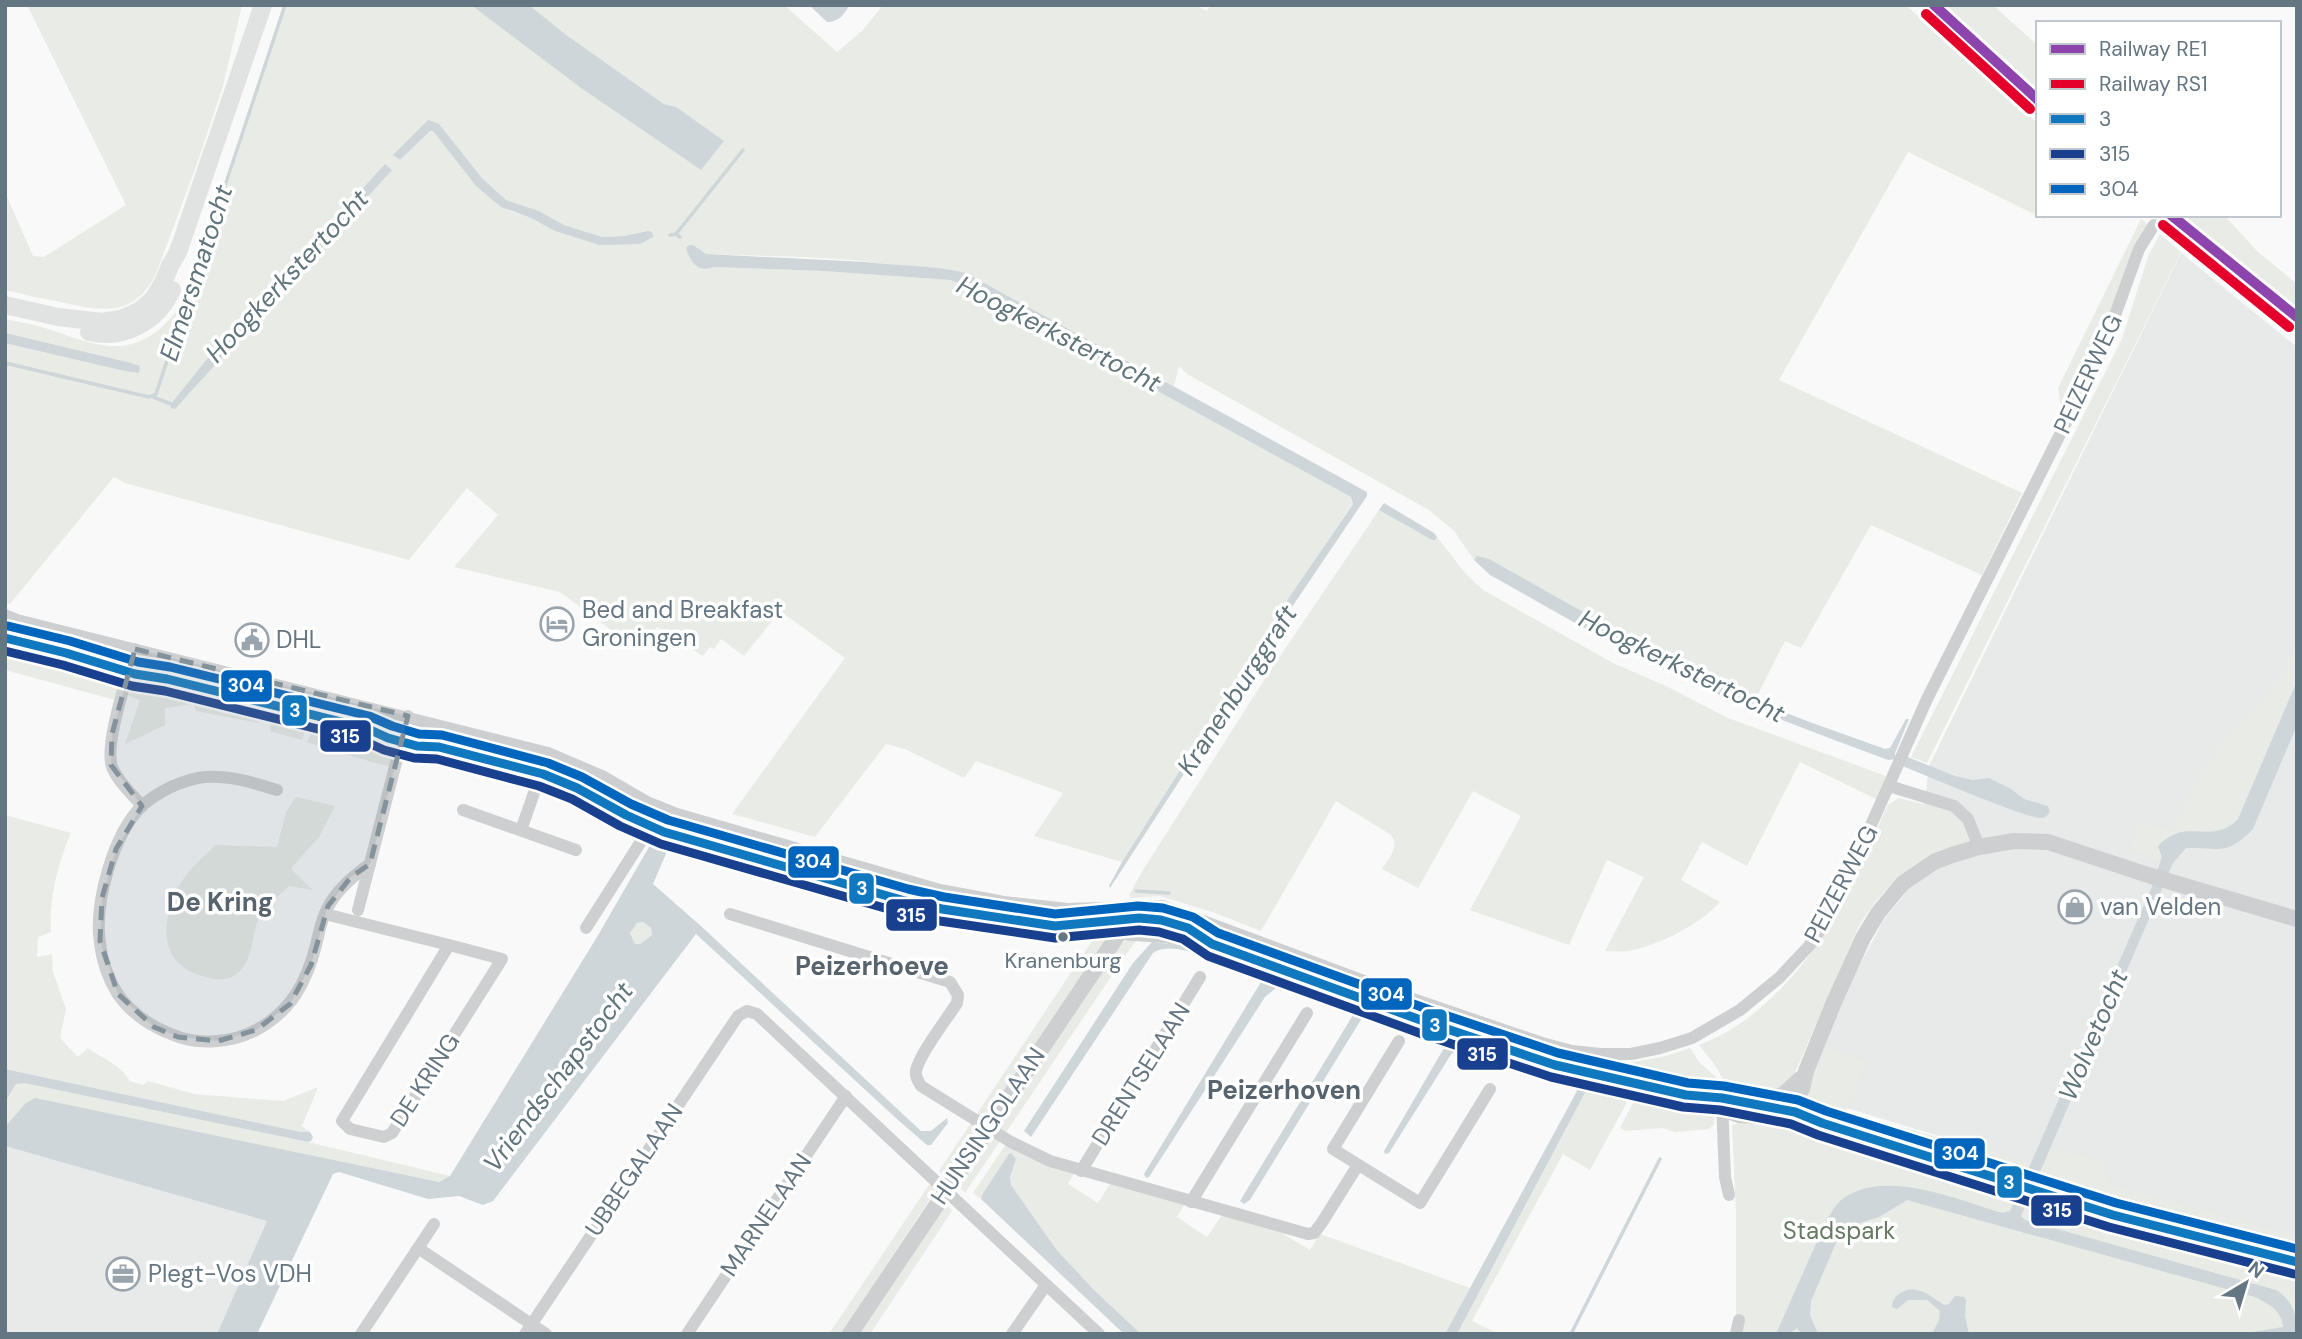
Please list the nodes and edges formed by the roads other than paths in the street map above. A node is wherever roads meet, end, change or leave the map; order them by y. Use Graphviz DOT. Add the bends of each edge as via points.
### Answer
graph roads {
  1 [pos="254,5"];
  2 [pos="263,5"];
  3 [pos="247,48"];
  4 [pos="2154,225"];
  5 [pos="5,305"];
  6 [pos="5,615"];
  7 [pos="135,649"];
  8 [pos="408,716"];
  9 [pos="548,753"];
  10 [pos="1889,786"];
  11 [pos="277,790"];
  12 [pos="142,806"];
  13 [pos="659,807"];
  14 [pos="463,810"];
  15 [pos="521,830"];
  16 [pos="1979,847"];
  17 [pos="576,850"];
  18 [pos="370,864"];
  19 [pos="358,910"];
  20 [pos="325,914"];
  21 [pos="730,914"];
  22 [pos="2297,919"];
  23 [pos="1124,926"];
  24 [pos="586,928"];
  25 [pos="449,945"];
  26 [pos="1276,950"];
  27 [pos="1270,966"];
  28 [pos="1200,977"];
  29 [pos="1307,1013"];
  30 [pos="1399,1041"];
  31 [pos="1490,1089"];
  32 [pos="846,1096"];
  33 [pos="1722,1104"];
  34 [pos="988,1127"];
  35 [pos="1358,1165"];
  36 [pos="1081,1171"];
  37 [pos="946,1190"];
  38 [pos="1729,1195"];
  39 [pos="1191,1202"];
  40 [pos="434,1224"];
  41 [pos="418,1248"];
  42 [pos="1046,1285"];
  43 [pos="528,1329"];
  44 [pos="361,1334"];
  45 [pos="546,1334"];
  46 [pos="687,1334"];
  47 [pos="850,1334"];
  48 [pos="1012,1334"];
  49 [pos="1099,1334"];
  1 -- 3 [label="main road"];
  2 -- 3 [label="main road"];
  3 -- 5 [label="main road" via="178,252 159,291 146,305 130,316 102,322"];
  4 -- 10 [label="street, PEIZERWEG" via="2139,249 2102,351"];
  6 -- 7 [label="street, PEIZERWEG"];
  7 -- 8 [label="street, PEIZERWEG"];
  7 -- 12 [label="street" via="112,734 111,765"];
  8 -- 9 [label="street, PEIZERWEG"];
  8 -- 18 [label="street"];
  9 -- 13 [label="street, PEIZERWEG"];
  9 -- 15 [label="street"];
  10 -- 16 [label="street" via="1954,806 1968,819"];
  10 -- 26 [label="street, PEIZERWEG" via="1831,911 1802,954 1740,1010 1692,1038 1660,1048 1631,1054 1572,1051"];
  11 -- 12 [label="street" via="227,777 203,778 163,792"];
  12 -- 20 [label="street" via="116,849 102,898 100,941 105,967 118,993 154,1027 178,1038 218,1041 256,1030 274,1019 303,984"];
  13 -- 24 [label="street"];
  13 -- 26 [label="street, PEIZERWEG" via="940,890 1047,908 1163,906"];
  14 -- 15 [label="street"];
  15 -- 17 [label="street"];
  16 -- 22 [label="street, PEIZERWEG" via="2025,840 2048,842"];
  16 -- 33 [label="street, PEIZERWEG" via="1919,871 1878,913 1847,971 1798,1095 1778,1117 1751,1117"];
  18 -- 19 [label="street"];
  18 -- 20 [label="street" via="351,877"];
  20 -- 25 [label="street, DE KRING"];
  21 -- 34 [label="street, DRENTSELAAN" via="950,982 957,1003 921,1059 916,1079"];
  23 -- 27 [label="street, PEIZERWEG" via="1152,919 1171,922"];
  23 -- 34 [label="street, HUNSINGOLAAN"];
  25 -- 25 [label="street, DE KRING" via="502,959 392,1133 384,1137 349,1129 342,1121"];
  26 -- 27 [label="street"];
  27 -- 33 [label="street, PEIZERWEG" via="1535,1059"];
  28 -- 36 [label="street, DRENTSELAAN"];
  29 -- 39 [label="street"];
  30 -- 35 [label="street" via="1333,1149"];
  31 -- 35 [label="street" via="1420,1203"];
  32 -- 37 [label="street"];
  32 -- 43 [label="street, UBBEGALAAN" via="757,1014 747,1010 738,1016"];
  32 -- 46 [label="street, MARNELAAN"];
  33 -- 38 [label="street"];
  34 -- 36 [label="street, DRENTSELAAN" via="1026,1150"];
  34 -- 37 [label="street, HUNSINGOLAAN"];
  35 -- 39 [label="street, DRENTSELAAN" via="1314,1233"];
  36 -- 39 [label="street, DRENTSELAAN"];
  37 -- 42 [label="street"];
  37 -- 47 [label="street, HUNSINGOLAAN"];
  40 -- 41 [label="street"];
  41 -- 43 [label="street"];
  41 -- 44 [label="street"];
  42 -- 48 [label="street"];
  42 -- 49 [label="street"];
  43 -- 45 [label="street"];
}
